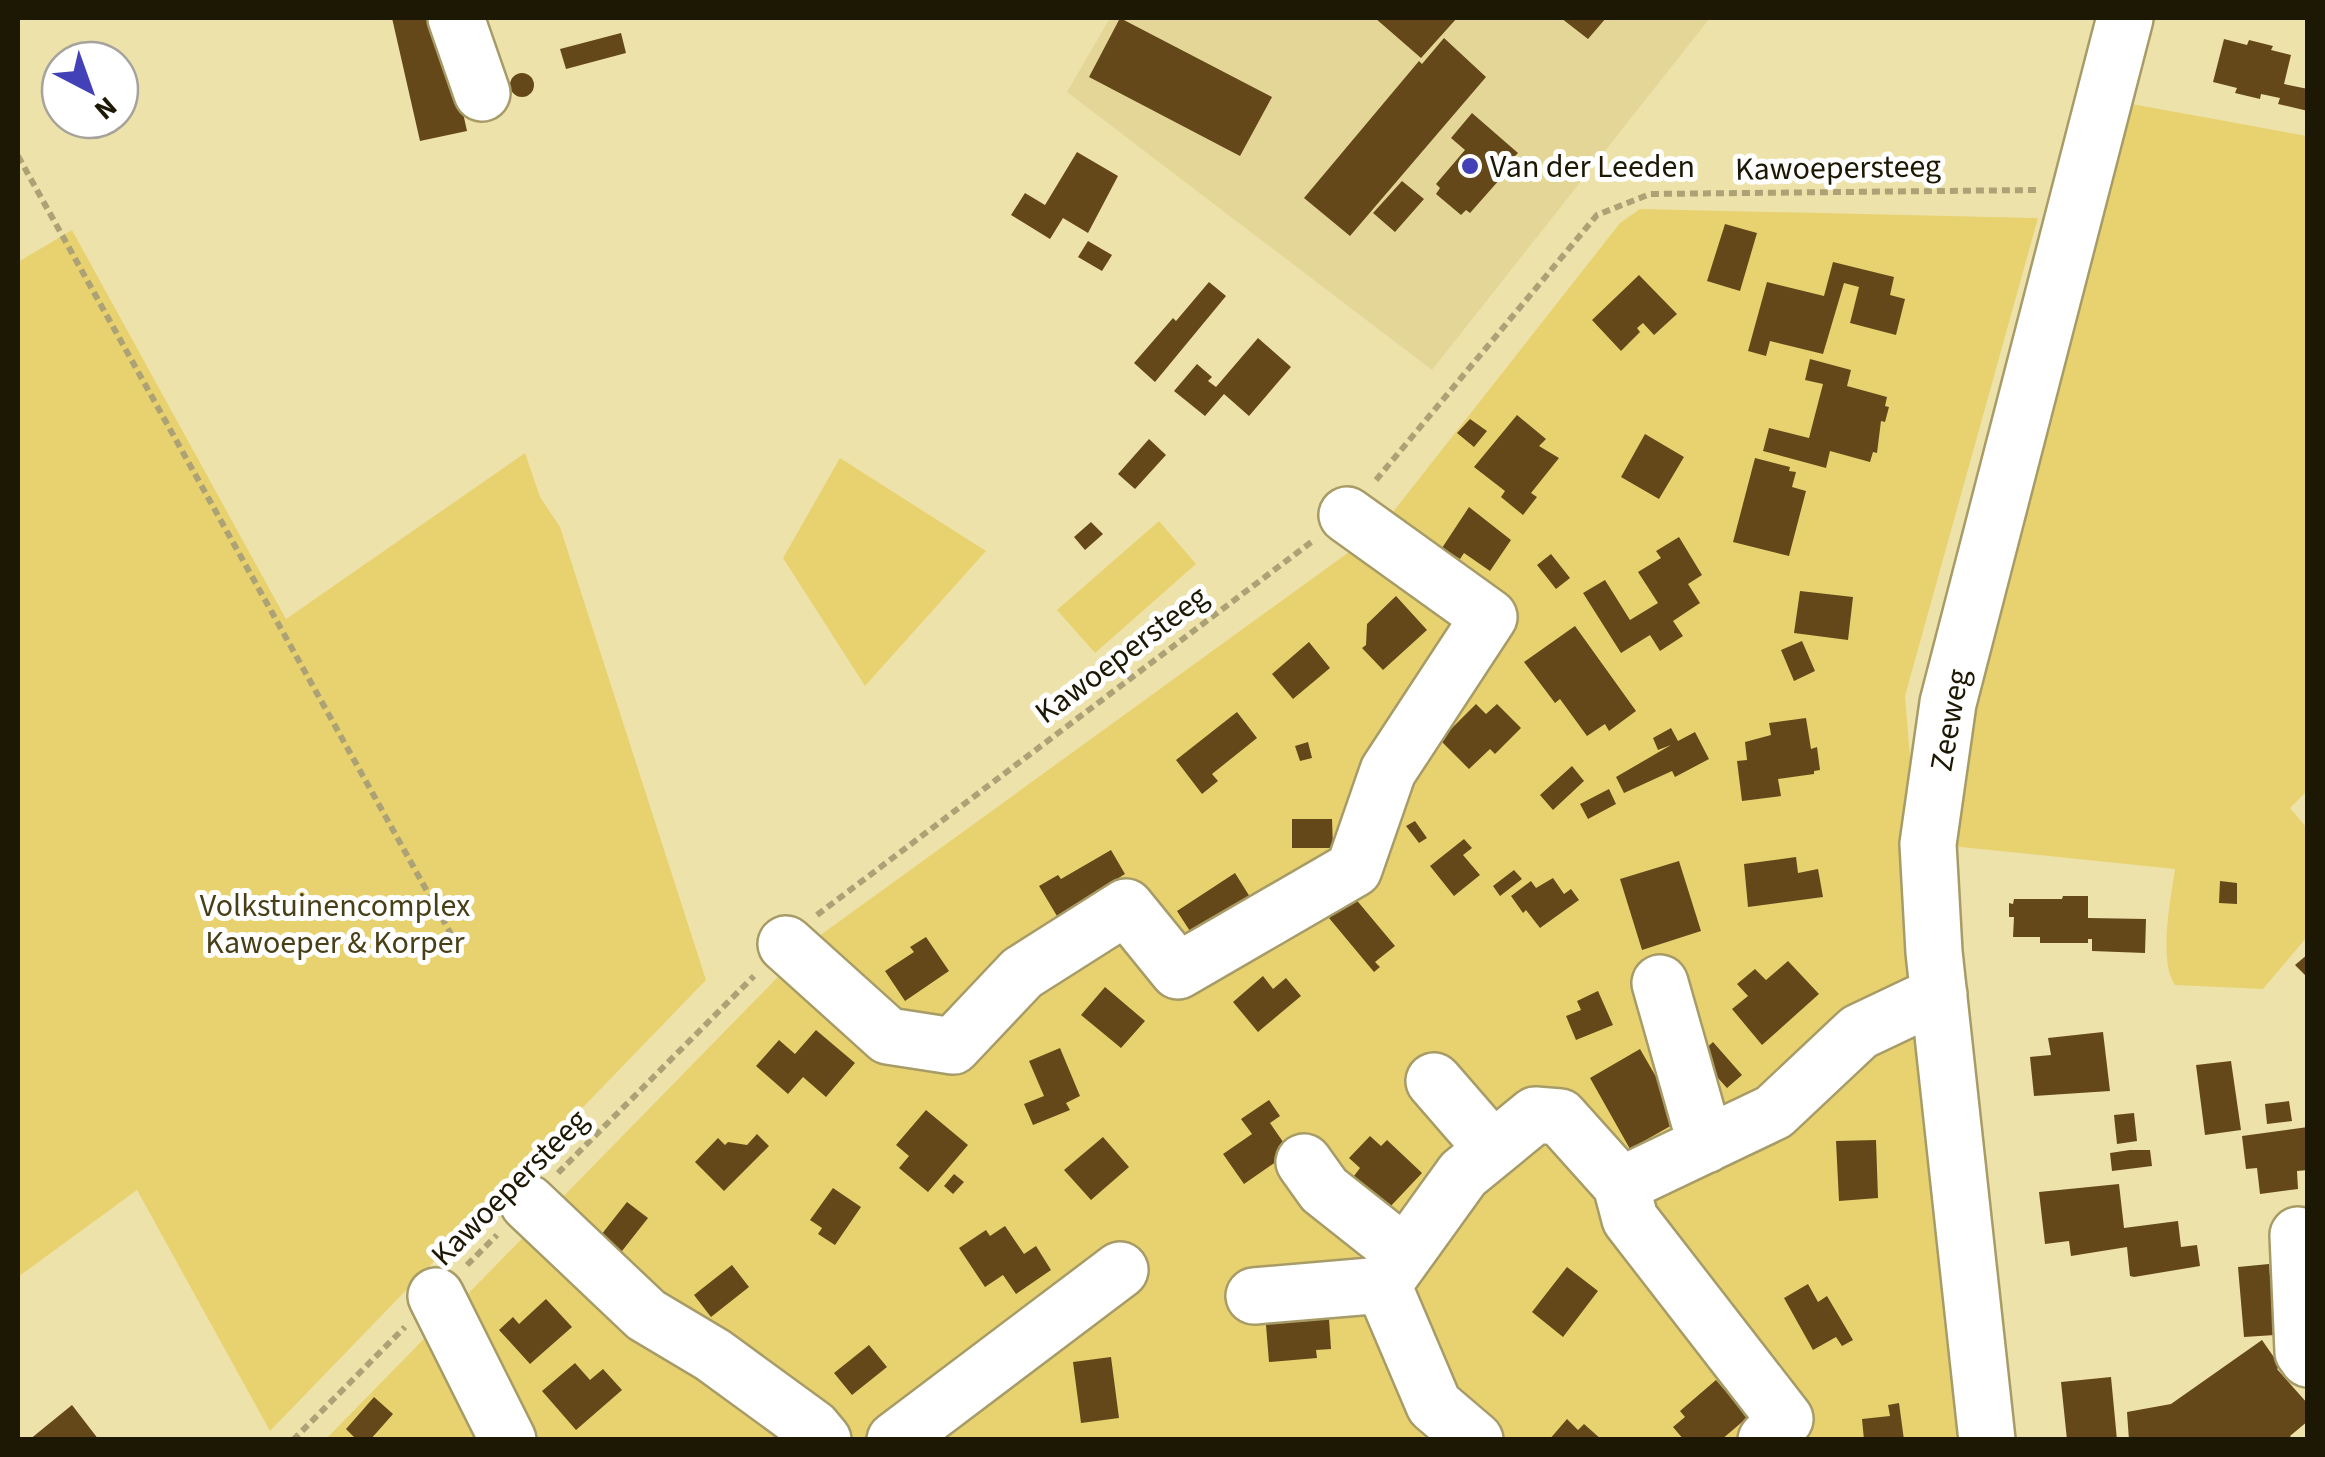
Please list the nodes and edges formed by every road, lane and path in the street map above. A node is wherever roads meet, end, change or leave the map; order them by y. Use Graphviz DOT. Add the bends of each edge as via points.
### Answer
graph roads {
  1 [pos="456,18"];
  2 [pos="2125,18"];
  3 [pos="482,93"];
  4 [pos="18,156"];
  5 [pos="2080,190"];
  6 [pos="1347,515"];
  7 [pos="786,944"];
  8 [pos="457,945"];
  9 [pos="1660,983"];
  10 [pos="1939,994"];
  11 [pos="1434,1081"];
  12 [pos="1706,1145"];
  13 [pos="1493,1149"];
  14 [pos="1304,1162"];
  15 [pos="1621,1185"];
  16 [pos="528,1203"];
  17 [pos="2298,1235"];
  18 [pos="1394,1269"];
  19 [pos="1120,1270"];
  20 [pos="436,1296"];
  21 [pos="1254,1296"];
  22 [pos="2308,1358"];
  23 [pos="293,1440"];
  24 [pos="508,1440"];
  25 [pos="823,1440"];
  26 [pos="896,1440"];
  27 [pos="1475,1440"];
  28 [pos="1766,1440"];
  29 [pos="1987,1440"];
  1 -- 3 [label="street"];
  2 -- 5 [label="street, Zeeweg"];
  4 -- 8 [label="path"];
  5 -- 6 [label="path, Kawoepersteeg" via="1650,194 1598,215"];
  5 -- 10 [label="street, Zeeweg" via="1948,702 1928,844"];
  6 -- 7 [label="path, Kawoepersteeg"];
  6 -- 7 [label="street" via="1489,617 1388,771 1354,869 1178,971 1126,907 1022,973 953,1046 888,1036"];
  7 -- 16 [label="path, Kawoepersteeg"];
  9 -- 12 [label="street"];
  10 -- 12 [label="street" via="1858,1032 1774,1112"];
  10 -- 29 [label="street, Zeeweg"];
  11 -- 13 [label="street"];
  12 -- 15 [label="street"];
  13 -- 15 [label="street" via="1535,1115 1560,1117"];
  13 -- 18 [label="street" via="1462,1174"];
  14 -- 18 [label="street"];
  15 -- 28 [label="street" via="1630,1219 1785,1419"];
  16 -- 20 [label="path, Kawoepersteeg"];
  16 -- 25 [label="street" via="646,1315 713,1355"];
  17 -- 22 [label="street" via="2302,1352"];
  18 -- 21 [label="street"];
  18 -- 27 [label="street" via="1434,1405"];
  19 -- 26 [label="street"];
  20 -- 23 [label="path, Kawoepersteeg"];
  20 -- 24 [label="street"];
}
